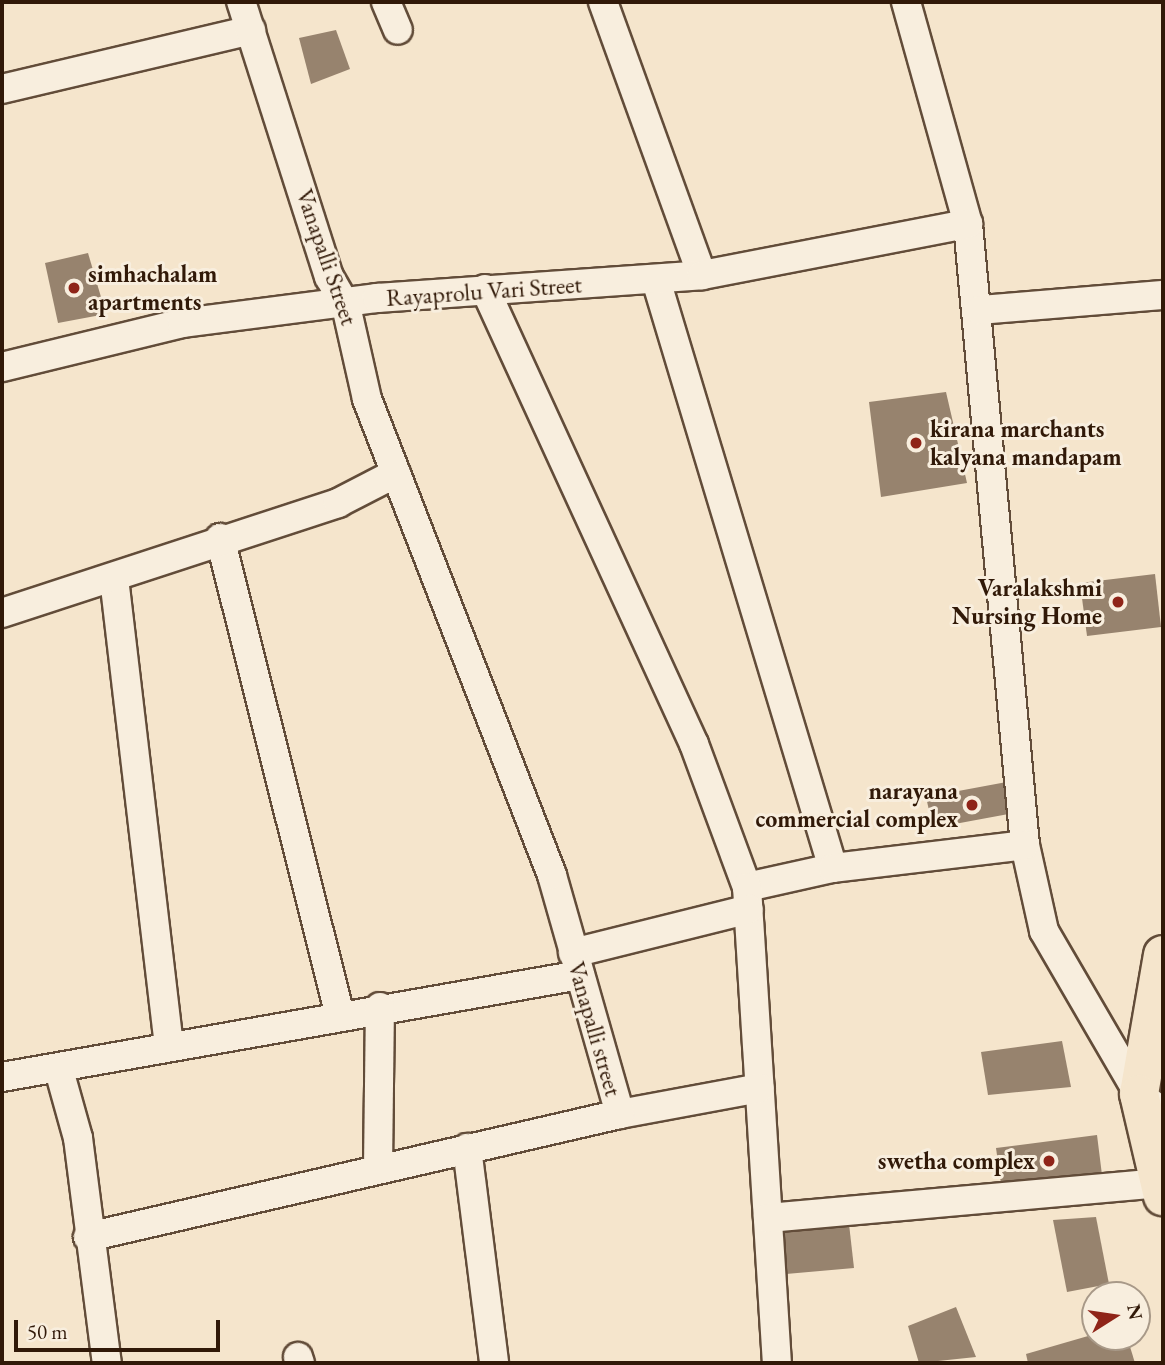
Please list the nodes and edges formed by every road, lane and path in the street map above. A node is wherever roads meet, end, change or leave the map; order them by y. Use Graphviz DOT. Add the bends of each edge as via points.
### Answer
graph roads {
  1 [pos="241,2"];
  2 [pos="386,2"];
  3 [pos="603,2"];
  4 [pos="906,2"];
  5 [pos="251,30"];
  6 [pos="398,30"];
  7 [pos="2,89"];
  8 [pos="968,224"];
  9 [pos="702,275"];
  10 [pos="656,280"];
  11 [pos="485,289"];
  12 [pos="1163,295"];
  13 [pos="346,306"];
  14 [pos="980,310"];
  15 [pos="2,367"];
  16 [pos="396,473"];
  17 [pos="220,538"];
  18 [pos="114,578"];
  19 [pos="2,613"];
  20 [pos="1026,845"];
  21 [pos="833,867"];
  22 [pos="748,898"];
  23 [pos="1163,955"];
  24 [pos="577,964"];
  25 [pos="380,1007"];
  26 [pos="340,1014"];
  27 [pos="169,1044"];
  28 [pos="59,1070"];
  29 [pos="2,1077"];
  30 [pos="760,1088"];
  31 [pos="1151,1104"];
  32 [pos="620,1114"];
  33 [pos="467,1148"];
  34 [pos="378,1167"];
  35 [pos="1162,1190"];
  36 [pos="768,1217"];
  37 [pos="88,1237"];
  38 [pos="107,1363"];
  39 [pos="494,1363"];
  40 [pos="777,1363"];
  1 -- 5 [label="street, Vanapalli Street"];
  2 -- 6 [label="street"];
  3 -- 9 [label="street"];
  4 -- 8 [label="street"];
  5 -- 7 [label="street"];
  5 -- 13 [label="street, Vanapalli Street" via="329,277"];
  8 -- 9 [label="street, Rayaprolu Vari Street"];
  8 -- 14 [label="street"];
  9 -- 10 [label="street, Rayaprolu Vari Street"];
  10 -- 11 [label="street, Rayaprolu Vari Street"];
  10 -- 21 [label="street"];
  11 -- 13 [label="street, Rayaprolu Vari Street"];
  11 -- 22 [label="street" via="694,744"];
  12 -- 14 [label="street"];
  13 -- 15 [label="street, Rayaprolu Vari Street" via="182,323"];
  13 -- 16 [label="street, Vanapalli Street" via="367,399"];
  14 -- 20 [label="street"];
  16 -- 17 [label="street" via="338,503"];
  16 -- 24 [label="street, Vanapalli street" via="504,744"];
  17 -- 18 [label="street"];
  17 -- 26 [label="street"];
  18 -- 19 [label="street"];
  18 -- 27 [label="street"];
  20 -- 21 [label="street"];
  20 -- 31 [label="street" via="1044,931"];
  21 -- 22 [label="street"];
  22 -- 24 [label="street"];
  22 -- 30 [label="street"];
  23 -- 31 [label="main road"];
  24 -- 25 [label="street"];
  24 -- 32 [label="street, Vanapalli street"];
  25 -- 26 [label="street"];
  25 -- 34 [label="street"];
  26 -- 27 [label="street"];
  27 -- 28 [label="street"];
  28 -- 29 [label="street"];
  28 -- 37 [label="street" via="78,1138"];
  30 -- 32 [label="street"];
  30 -- 36 [label="street"];
  31 -- 35 [label="main road"];
  32 -- 33 [label="street, Vanapalli street"];
  33 -- 34 [label="street, Vanapalli street"];
  33 -- 39 [label="street"];
  34 -- 37 [label="street, Vanapalli street"];
  35 -- 36 [label="street"];
  36 -- 40 [label="street"];
  37 -- 38 [label="street"];
}
